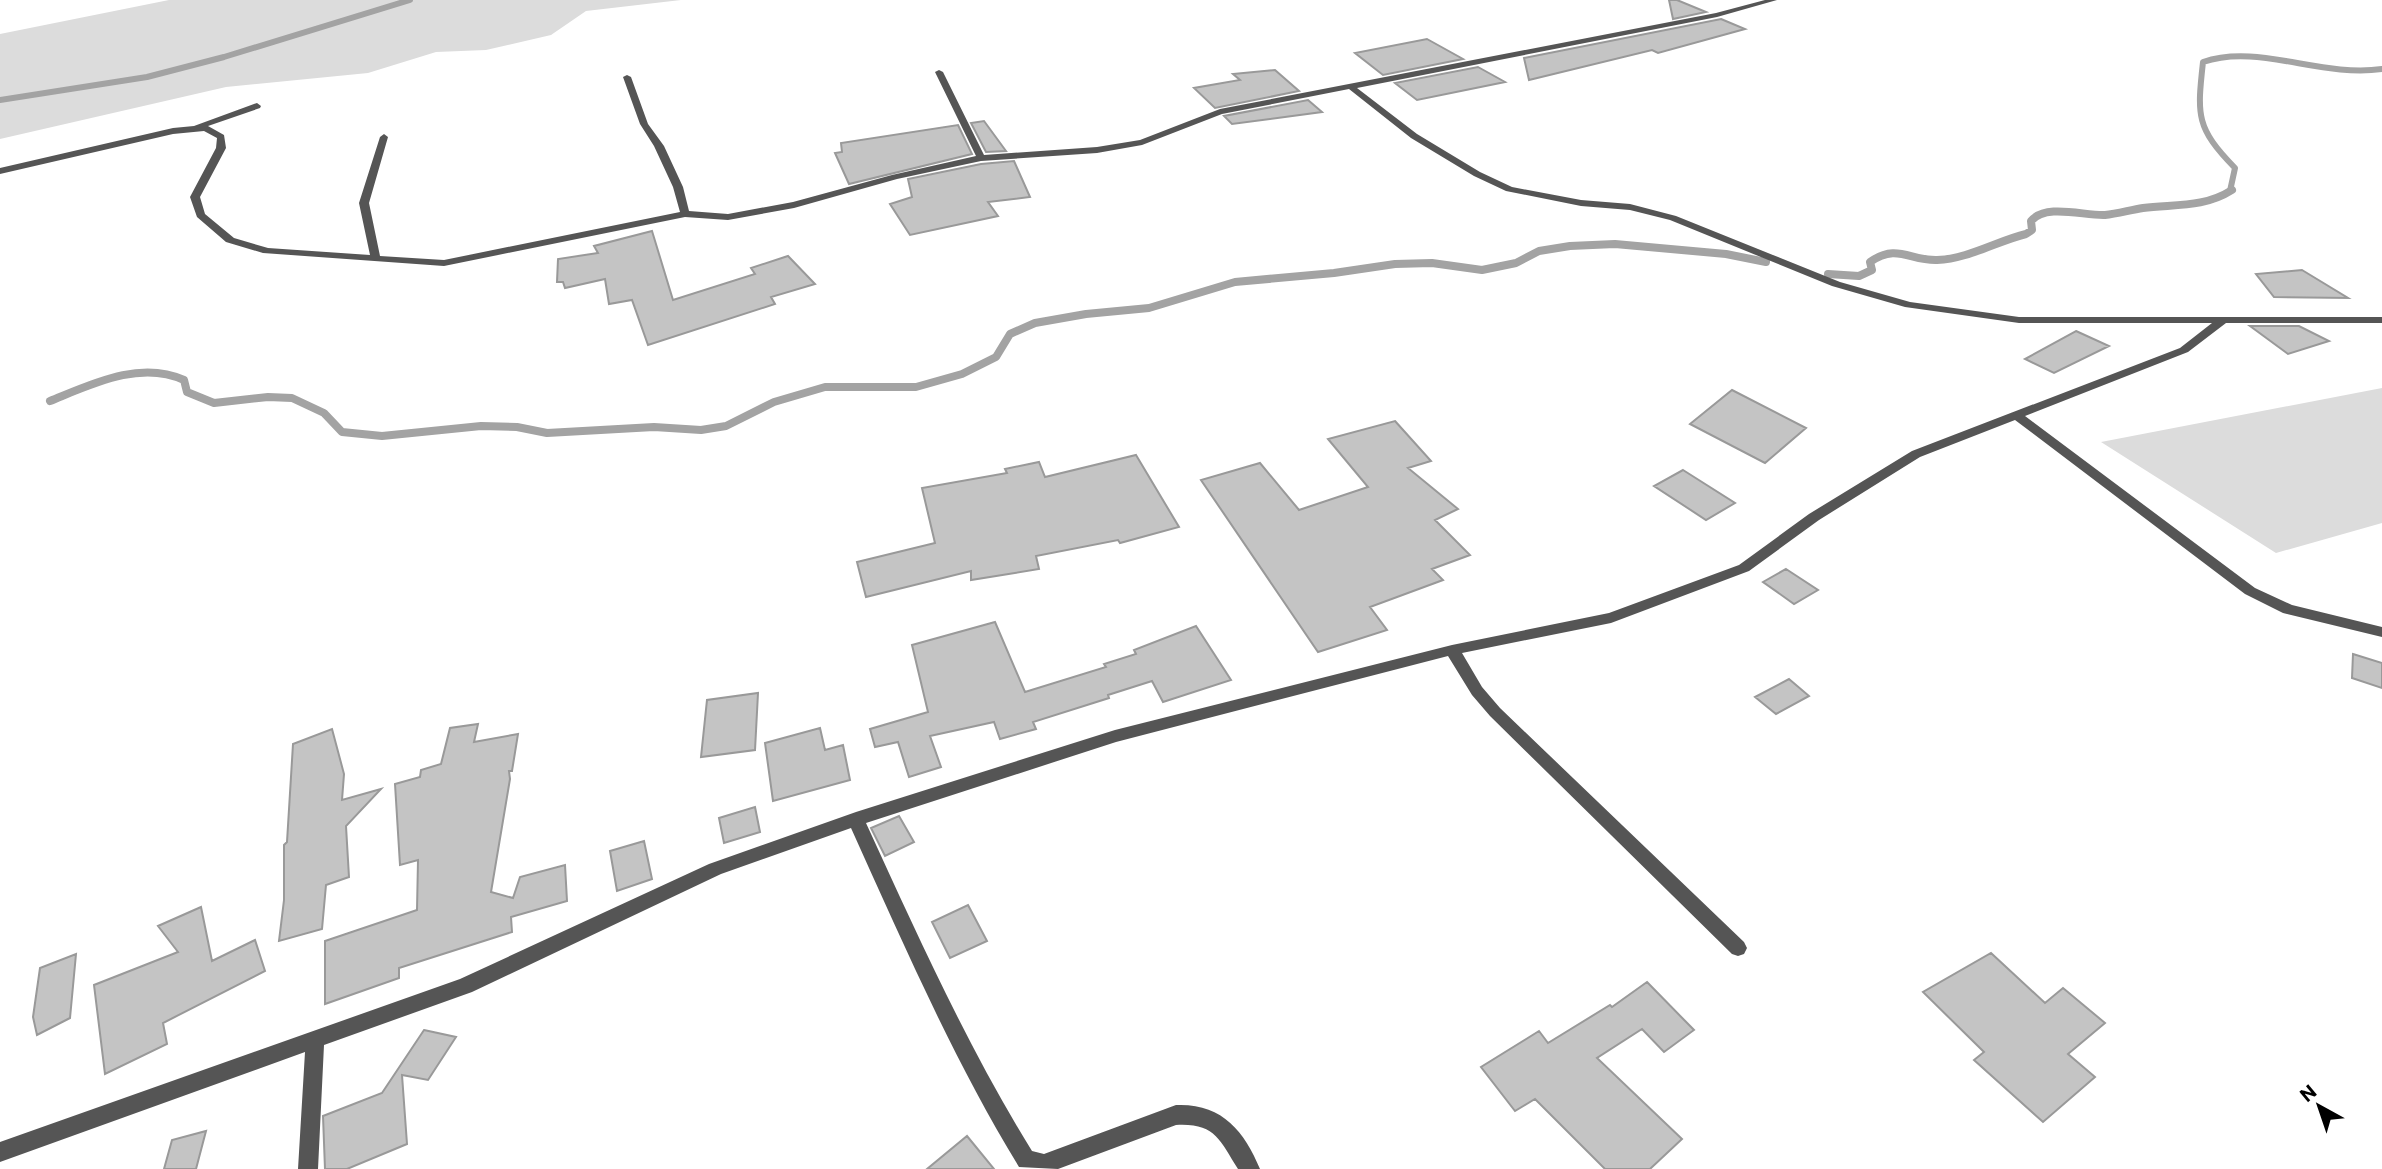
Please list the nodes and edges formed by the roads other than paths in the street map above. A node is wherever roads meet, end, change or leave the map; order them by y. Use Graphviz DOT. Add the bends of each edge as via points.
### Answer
graph roads {
  1 [pos="1773,0"];
  2 [pos="939,72"];
  3 [pos="627,77"];
  4 [pos="1350,86"];
  5 [pos="257,106"];
  6 [pos="197,128"];
  7 [pos="384,137"];
  8 [pos="981,158"];
  9 [pos="0,171"];
  10 [pos="685,214"];
  11 [pos="376,258"];
  12 [pos="2382,320"];
  13 [pos="2222,321"];
  14 [pos="2017,416"];
  15 [pos="2382,632"];
  16 [pos="1452,650"];
  17 [pos="856,819"];
  18 [pos="1738,948"];
  19 [pos="315,1040"];
  20 [pos="0,1152"];
  21 [pos="308,1169"];
  22 [pos="1250,1169"];
  1 -- 4 [label="street" via="1717,15"];
  2 -- 8 [label="street"];
  3 -- 10 [label="street" via="644,124 678,187"];
  4 -- 8 [label="street" via="1220,112 1142,142 1097,150"];
  4 -- 13 [label="street" via="1414,136 1508,189 1581,203 1630,206 1673,218 1836,284 1909,305 2019,320"];
  5 -- 6 [label="street"];
  6 -- 9 [label="street"];
  6 -- 11 [label="street" via="215,131 222,148 195,197 200,215 230,240 267,250"];
  7 -- 11 [label="street" via="364,203"];
  8 -- 10 [label="street" via="794,205 727,217"];
  10 -- 11 [label="street" via="444,263"];
  12 -- 13 [label="street"];
  13 -- 14 [label="street" via="2183,350"];
  14 -- 15 [label="street" via="2250,591 2288,609"];
  14 -- 16 [label="street" via="1916,454 1814,517 1744,568 1611,618"];
  16 -- 17 [label="street" via="1115,736"];
  16 -- 18 [label="street" via="1494,712"];
  17 -- 19 [label="street" via="715,869 465,986"];
  17 -- 22 [label="street" via="924,970 993,1106 1026,1160 1044,1164 1192,1112 1214,1119"];
  19 -- 20 [label="street"];
  19 -- 21 [label="street"];
}
